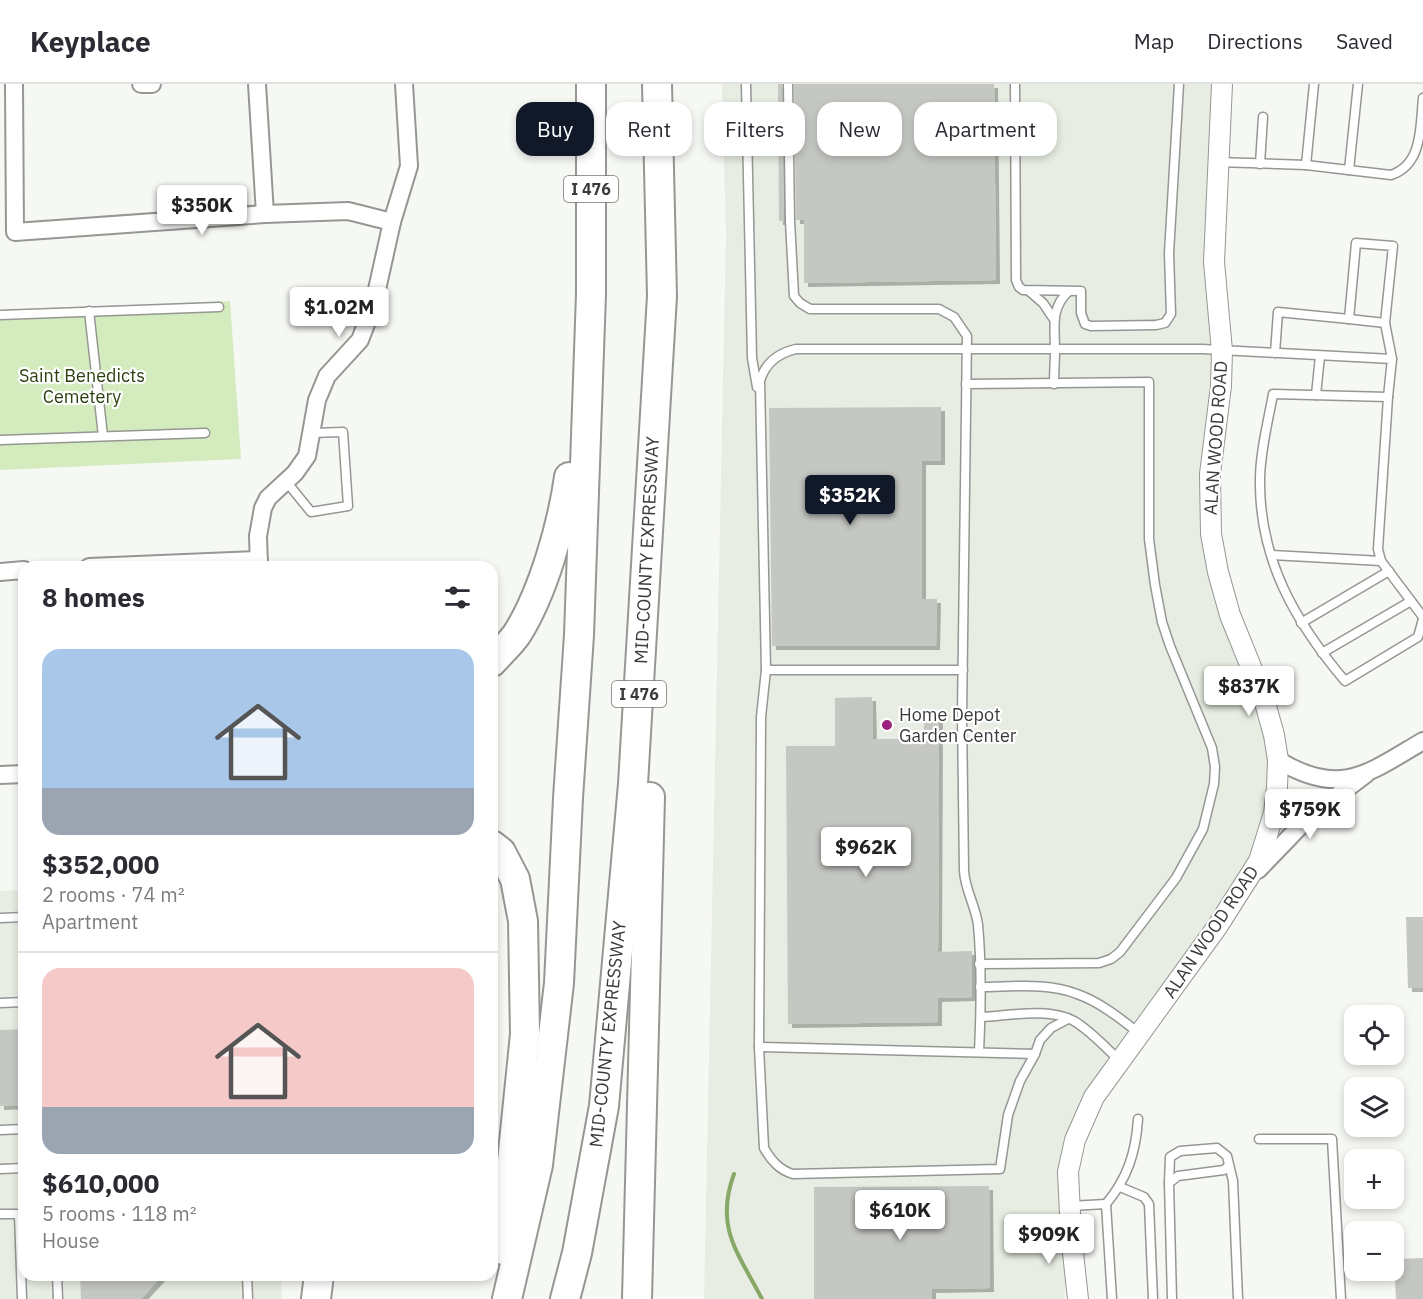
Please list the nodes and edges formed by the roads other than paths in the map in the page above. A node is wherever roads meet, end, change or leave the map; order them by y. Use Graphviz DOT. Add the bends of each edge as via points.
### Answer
graph roads {
  1 [pos="14,84"];
  2 [pos="141,84"];
  3 [pos="152,84"];
  4 [pos="257,84"];
  5 [pos="404,84"];
  6 [pos="591,84"];
  7 [pos="657,84"];
  8 [pos="746,84"];
  9 [pos="788,84"];
  10 [pos="1015,84"];
  11 [pos="1179,84"];
  12 [pos="1222,84"];
  13 [pos="1314,84"];
  14 [pos="1358,84"];
  15 [pos="1423,98"];
  16 [pos="1263,117"];
  17 [pos="1218,162"];
  18 [pos="1260,164"];
  19 [pos="1306,165"];
  20 [pos="1349,170"];
  21 [pos="265,214"];
  22 [pos="392,222"];
  23 [pos="1029,291"];
  24 [pos="1069,291"];
  25 [pos="591,294"];
  26 [pos="662,296"];
  27 [pos="219,307"];
  28 [pos="89,312"];
  29 [pos="0,315"];
  30 [pos="1053,318"];
  31 [pos="1349,319"];
  32 [pos="1385,323"];
  33 [pos="968,349"];
  34 [pos="1055,349"];
  35 [pos="1222,351"];
  36 [pos="1275,353"];
  37 [pos="1320,356"];
  38 [pos="1392,359"];
  39 [pos="966,384"];
  40 [pos="1054,384"];
  41 [pos="1316,395"];
  42 [pos="760,396"];
  43 [pos="1388,397"];
  44 [pos="205,433"];
  45 [pos="310,433"];
  46 [pos="103,436"];
  47 [pos="0,440"];
  48 [pos="285,480"];
  49 [pos="1272,555"];
  50 [pos="259,561"];
  51 [pos="1381,561"];
  52 [pos="18,570"];
  53 [pos="1389,571"];
  54 [pos="0,572"];
  55 [pos="1411,601"];
  56 [pos="1423,618"];
  57 [pos="1301,623"];
  58 [pos="1322,653"];
  59 [pos="498,655"];
  60 [pos="766,670"];
  61 [pos="963,670"];
  62 [pos="1423,741"];
  63 [pos="1278,760"];
  64 [pos="18,774"];
  65 [pos="1366,774"];
  66 [pos="0,775"];
  67 [pos="498,850"];
  68 [pos="1240,891"];
  69 [pos="18,917"];
  70 [pos="0,918"];
  71 [pos="979,964"];
  72 [pos="980,987"];
  73 [pos="18,1002"];
  74 [pos="0,1003"];
  75 [pos="981,1017"];
  76 [pos="1068,1019"];
  77 [pos="1140,1034"];
  78 [pos="759,1047"];
  79 [pos="979,1052"];
  80 [pos="1035,1054"];
  81 [pos="1120,1062"];
  82 [pos="1138,1119"];
  83 [pos="18,1129"];
  84 [pos="0,1130"];
  85 [pos="1259,1139"];
  86 [pos="1229,1165"];
  87 [pos="18,1168"];
  88 [pos="0,1169"];
  89 [pos="1169,1183"];
  90 [pos="1120,1187"];
  91 [pos="1106,1204"];
  92 [pos="1070,1206"];
  93 [pos="0,1214"];
  94 [pos="18,1214"];
  95 [pos="1071,1234"];
  96 [pos="22,1281"];
  97 [pos="57,1281"];
  98 [pos="247,1281"];
  99 [pos="318,1281"];
  100 [pos="333,1281"];
  101 [pos="22,1299"];
  102 [pos="58,1299"];
  103 [pos="248,1299"];
  104 [pos="316,1299"];
  105 [pos="333,1299"];
  106 [pos="498,1299"];
  107 [pos="507,1299"];
  108 [pos="565,1299"];
  109 [pos="637,1299"];
  110 [pos="1064,1299"];
  111 [pos="1078,1299"];
  112 [pos="1112,1299"];
  113 [pos="1153,1299"];
  114 [pos="1172,1299"];
  115 [pos="1238,1299"];
  116 [pos="1341,1299"];
  1 -- 21 [label="street" via="15,232"];
  2 -- 3 [label="street"];
  4 -- 21 [label="street"];
  5 -- 22 [label="street" via="409,166"];
  6 -- 25 [label="highway, I 476"];
  7 -- 26 [label="highway, MID-COUNTY EXPRESSWAY / I 476"];
  8 -- 42 [label="lane" via="752,358"];
  9 -- 33 [label="lane" via="794,296 810,309 943,310 964,330"];
  10 -- 23 [label="lane" via="1016,280 1019,287"];
  11 -- 24 [label="lane" via="1169,320 1156,325 1091,326 1083,318 1081,291"];
  12 -- 17 [label="street, ALAN WOOD ROAD"];
  13 -- 19 [label="lane"];
  14 -- 20 [label="lane"];
  15 -- 20 [label="lane" via="1418,148 1410,166 1391,175"];
  16 -- 18 [label="lane"];
  17 -- 18 [label="lane"];
  17 -- 35 [label="street, ALAN WOOD ROAD" via="1214,262"];
  18 -- 19 [label="lane"];
  19 -- 20 [label="lane"];
  21 -- 22 [label="street" via="348,211"];
  22 -- 45 [label="street" via="374,303 360,340 327,376"];
  23 -- 24 [label="lane"];
  23 -- 30 [label="lane"];
  24 -- 30 [label="lane"];
  25 -- 59 [label="highway" via="564,514 539,588 516,635"];
  25 -- 107 [label="highway, I 476" via="579,634 559,983 538,1165"];
  26 -- 108 [label="highway, MID-COUNTY EXPRESSWAY / I 476" via="633,784 604,1106"];
  26 -- 109 [label="highway"];
  27 -- 28 [label="lane"];
  28 -- 29 [label="lane"];
  28 -- 46 [label="lane"];
  30 -- 34 [label="lane"];
  31 -- 32 [label="lane"];
  31 -- 32 [label="lane" via="1356,243 1393,246"];
  31 -- 36 [label="lane" via="1278,312"];
  32 -- 38 [label="lane"];
  33 -- 34 [label="lane"];
  33 -- 39 [label="lane"];
  33 -- 42 [label="lane" via="796,349 767,365 760,381"];
  34 -- 35 [label="lane"];
  34 -- 40 [label="lane"];
  35 -- 36 [label="lane"];
  35 -- 63 [label="street, ALAN WOOD ROAD" via="1210,474 1211,534 1230,615 1264,699"];
  36 -- 37 [label="lane"];
  37 -- 38 [label="lane"];
  37 -- 41 [label="lane"];
  38 -- 43 [label="lane"];
  39 -- 40 [label="lane"];
  39 -- 61 [label="lane"];
  40 -- 71 [label="lane" via="1149,382 1150,552 1162,622 1212,748 1213,792 1203,829 1176,878 1115,957 1099,963"];
  41 -- 43 [label="lane"];
  41 -- 49 [label="lane" via="1273,394 1260,479 1261,513"];
  42 -- 60 [label="lane"];
  43 -- 51 [label="lane" via="1378,549"];
  44 -- 46 [label="lane"];
  45 -- 48 [label="street" via="307,456"];
  45 -- 48 [label="lane" via="343,432 348,506 311,512"];
  46 -- 47 [label="lane"];
  48 -- 50 [label="street" via="263,508"];
  49 -- 51 [label="lane"];
  49 -- 57 [label="lane" via="1286,597"];
  51 -- 53 [label="lane"];
  52 -- 54 [label="street"];
  53 -- 55 [label="lane"];
  53 -- 57 [label="lane"];
  55 -- 56 [label="lane"];
  55 -- 58 [label="lane"];
  56 -- 58 [label="lane" via="1418,638 1346,681"];
  57 -- 58 [label="lane"];
  60 -- 61 [label="lane"];
  60 -- 78 [label="lane" via="761,717"];
  61 -- 71 [label="lane" via="964,871 978,925"];
  62 -- 65 [label="street"];
  63 -- 65 [label="street" via="1320,779"];
  63 -- 68 [label="street, ALAN WOOD ROAD" via="1276,796 1267,837 1259,861"];
  64 -- 66 [label="street"];
  65 -- 68 [label="street" via="1295,830"];
  67 -- 106 [label="highway" via="515,879 523,921 525,1034"];
  68 -- 77 [label="street, ALAN WOOD ROAD"];
  69 -- 70 [label="lane"];
  71 -- 72 [label="lane"];
  72 -- 75 [label="lane"];
  72 -- 77 [label="lane" via="1047,987 1077,993"];
  73 -- 74 [label="lane"];
  75 -- 76 [label="lane" via="1036,1014"];
  75 -- 79 [label="lane"];
  76 -- 80 [label="lane" via="1044,1035"];
  76 -- 81 [label="lane" via="1085,1029"];
  77 -- 81 [label="street, ALAN WOOD ROAD"];
  78 -- 79 [label="lane"];
  78 -- 80 [label="lane" via="764,1148 771,1160 793,1174 999,1169 1013,1099"];
  79 -- 80 [label="lane"];
  81 -- 92 [label="street, ALAN WOOD ROAD" via="1094,1097 1075,1140 1068,1172"];
  82 -- 90 [label="lane" via="1136,1144"];
  83 -- 84 [label="lane"];
  85 -- 116 [label="lane" via="1332,1139"];
  86 -- 89 [label="lane" via="1224,1170 1178,1176"];
  86 -- 89 [label="lane" via="1227,1156 1217,1148 1180,1151 1170,1157"];
  86 -- 115 [label="lane"];
  87 -- 88 [label="lane"];
  89 -- 114 [label="lane"];
  90 -- 91 [label="lane"];
  90 -- 113 [label="lane" via="1144,1197 1149,1204"];
  91 -- 92 [label="lane"];
  91 -- 112 [label="lane"];
  92 -- 95 [label="street, ALAN WOOD ROAD"];
  93 -- 94 [label="lane"];
  95 -- 110 [label="street"];
  95 -- 111 [label="street, ALAN WOOD ROAD"];
  96 -- 101 [label="lane"];
  97 -- 102 [label="lane"];
  98 -- 103 [label="lane"];
  99 -- 104 [label="highway"];
  100 -- 105 [label="highway"];
}
